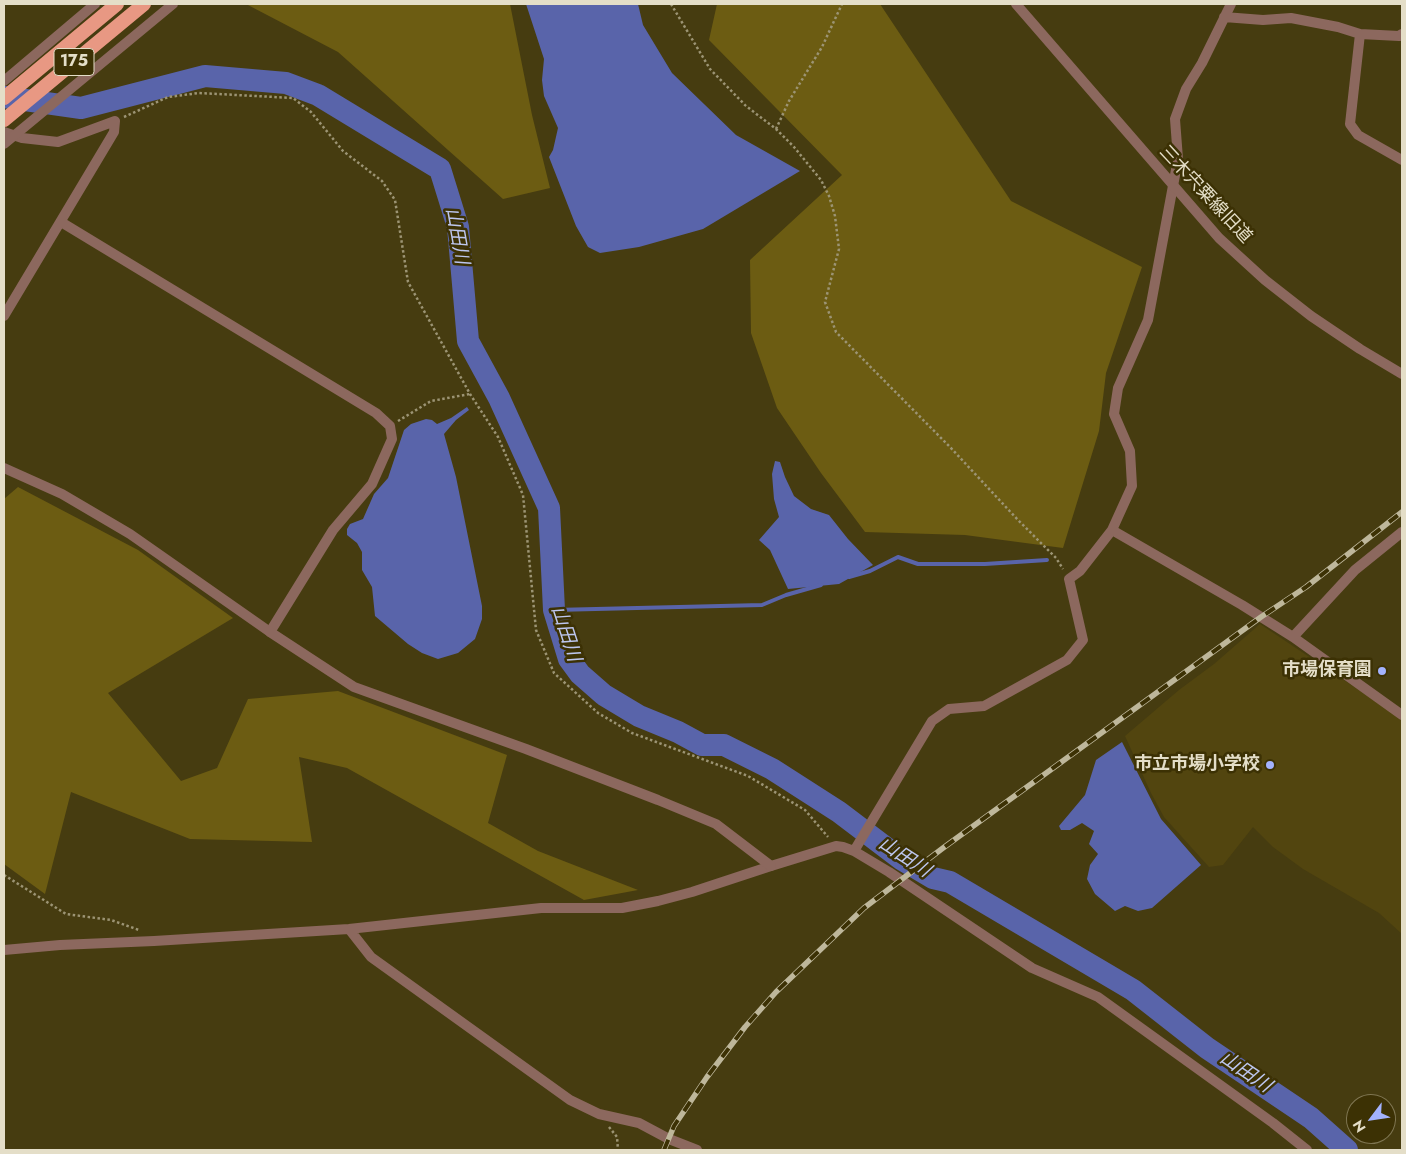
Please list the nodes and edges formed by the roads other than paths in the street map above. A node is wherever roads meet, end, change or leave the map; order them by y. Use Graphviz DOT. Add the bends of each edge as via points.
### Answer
graph roads {
  1 [pos="95,4"];
  2 [pos="118,4"];
  3 [pos="144,4"];
  4 [pos="173,4"];
  5 [pos="1016,4"];
  6 [pos="1231,4"];
  7 [pos="1224,18"];
  8 [pos="1360,34"];
  9 [pos="1402,34"];
  10 [pos="4,81"];
  11 [pos="4,98"];
  12 [pos="4,120"];
  13 [pos="4,132"];
  14 [pos="4,144"];
  15 [pos="1402,160"];
  16 [pos="1174,187"];
  17 [pos="61,222"];
  18 [pos="4,316"];
  19 [pos="1402,374"];
  20 [pos="4,468"];
  21 [pos="1112,530"];
  22 [pos="1402,532"];
  23 [pos="270,632"];
  24 [pos="1293,637"];
  25 [pos="1402,715"];
  26 [pos="854,851"];
  27 [pos="770,866"];
  28 [pos="349,929"];
  29 [pos="4,950"];
  30 [pos="698,1150"];
  31 [pos="1307,1150"];
  1 -- 10 [label="street"];
  2 -- 11 [label="highway, 175"];
  3 -- 12 [label="highway, 175"];
  4 -- 14 [label="street, bridge"];
  5 -- 16 [label="street, 三木宍粟線旧道"];
  6 -- 7 [label="street"];
  7 -- 8 [label="street" via="1291,18"];
  7 -- 16 [label="street" via="1186,89 1175,119 1178,159"];
  8 -- 9 [label="street"];
  8 -- 15 [label="street" via="1350,124 1358,135"];
  13 -- 17 [label="street" via="22,138 58,142 114,121 114,132"];
  16 -- 19 [label="street, 三木宍粟線旧道" via="1219,238 1265,280 1336,332"];
  16 -- 21 [label="street" via="1148,320 1118,388 1114,414 1130,451 1132,486"];
  17 -- 18 [label="street"];
  17 -- 23 [label="street" via="376,413 390,426 392,438 372,484 333,530"];
  20 -- 23 [label="street" via="62,494 130,534"];
  21 -- 24 [label="street"];
  21 -- 26 [label="street" via="1080,571 1069,579 1083,640 1078,648 1068,660 984,706 948,709 932,721"];
  22 -- 24 [label="street" via="1355,570"];
  23 -- 27 [label="street" via="354,687 526,749 716,824"];
  24 -- 25 [label="street"];
  26 -- 27 [label="street" via="836,846"];
  26 -- 31 [label="street" via="1032,968 1098,996"];
  27 -- 28 [label="street" via="692,892 622,908 541,908"];
  28 -- 29 [label="street"];
  28 -- 30 [label="street" via="371,957 570,1100 599,1114 639,1123"];
}
